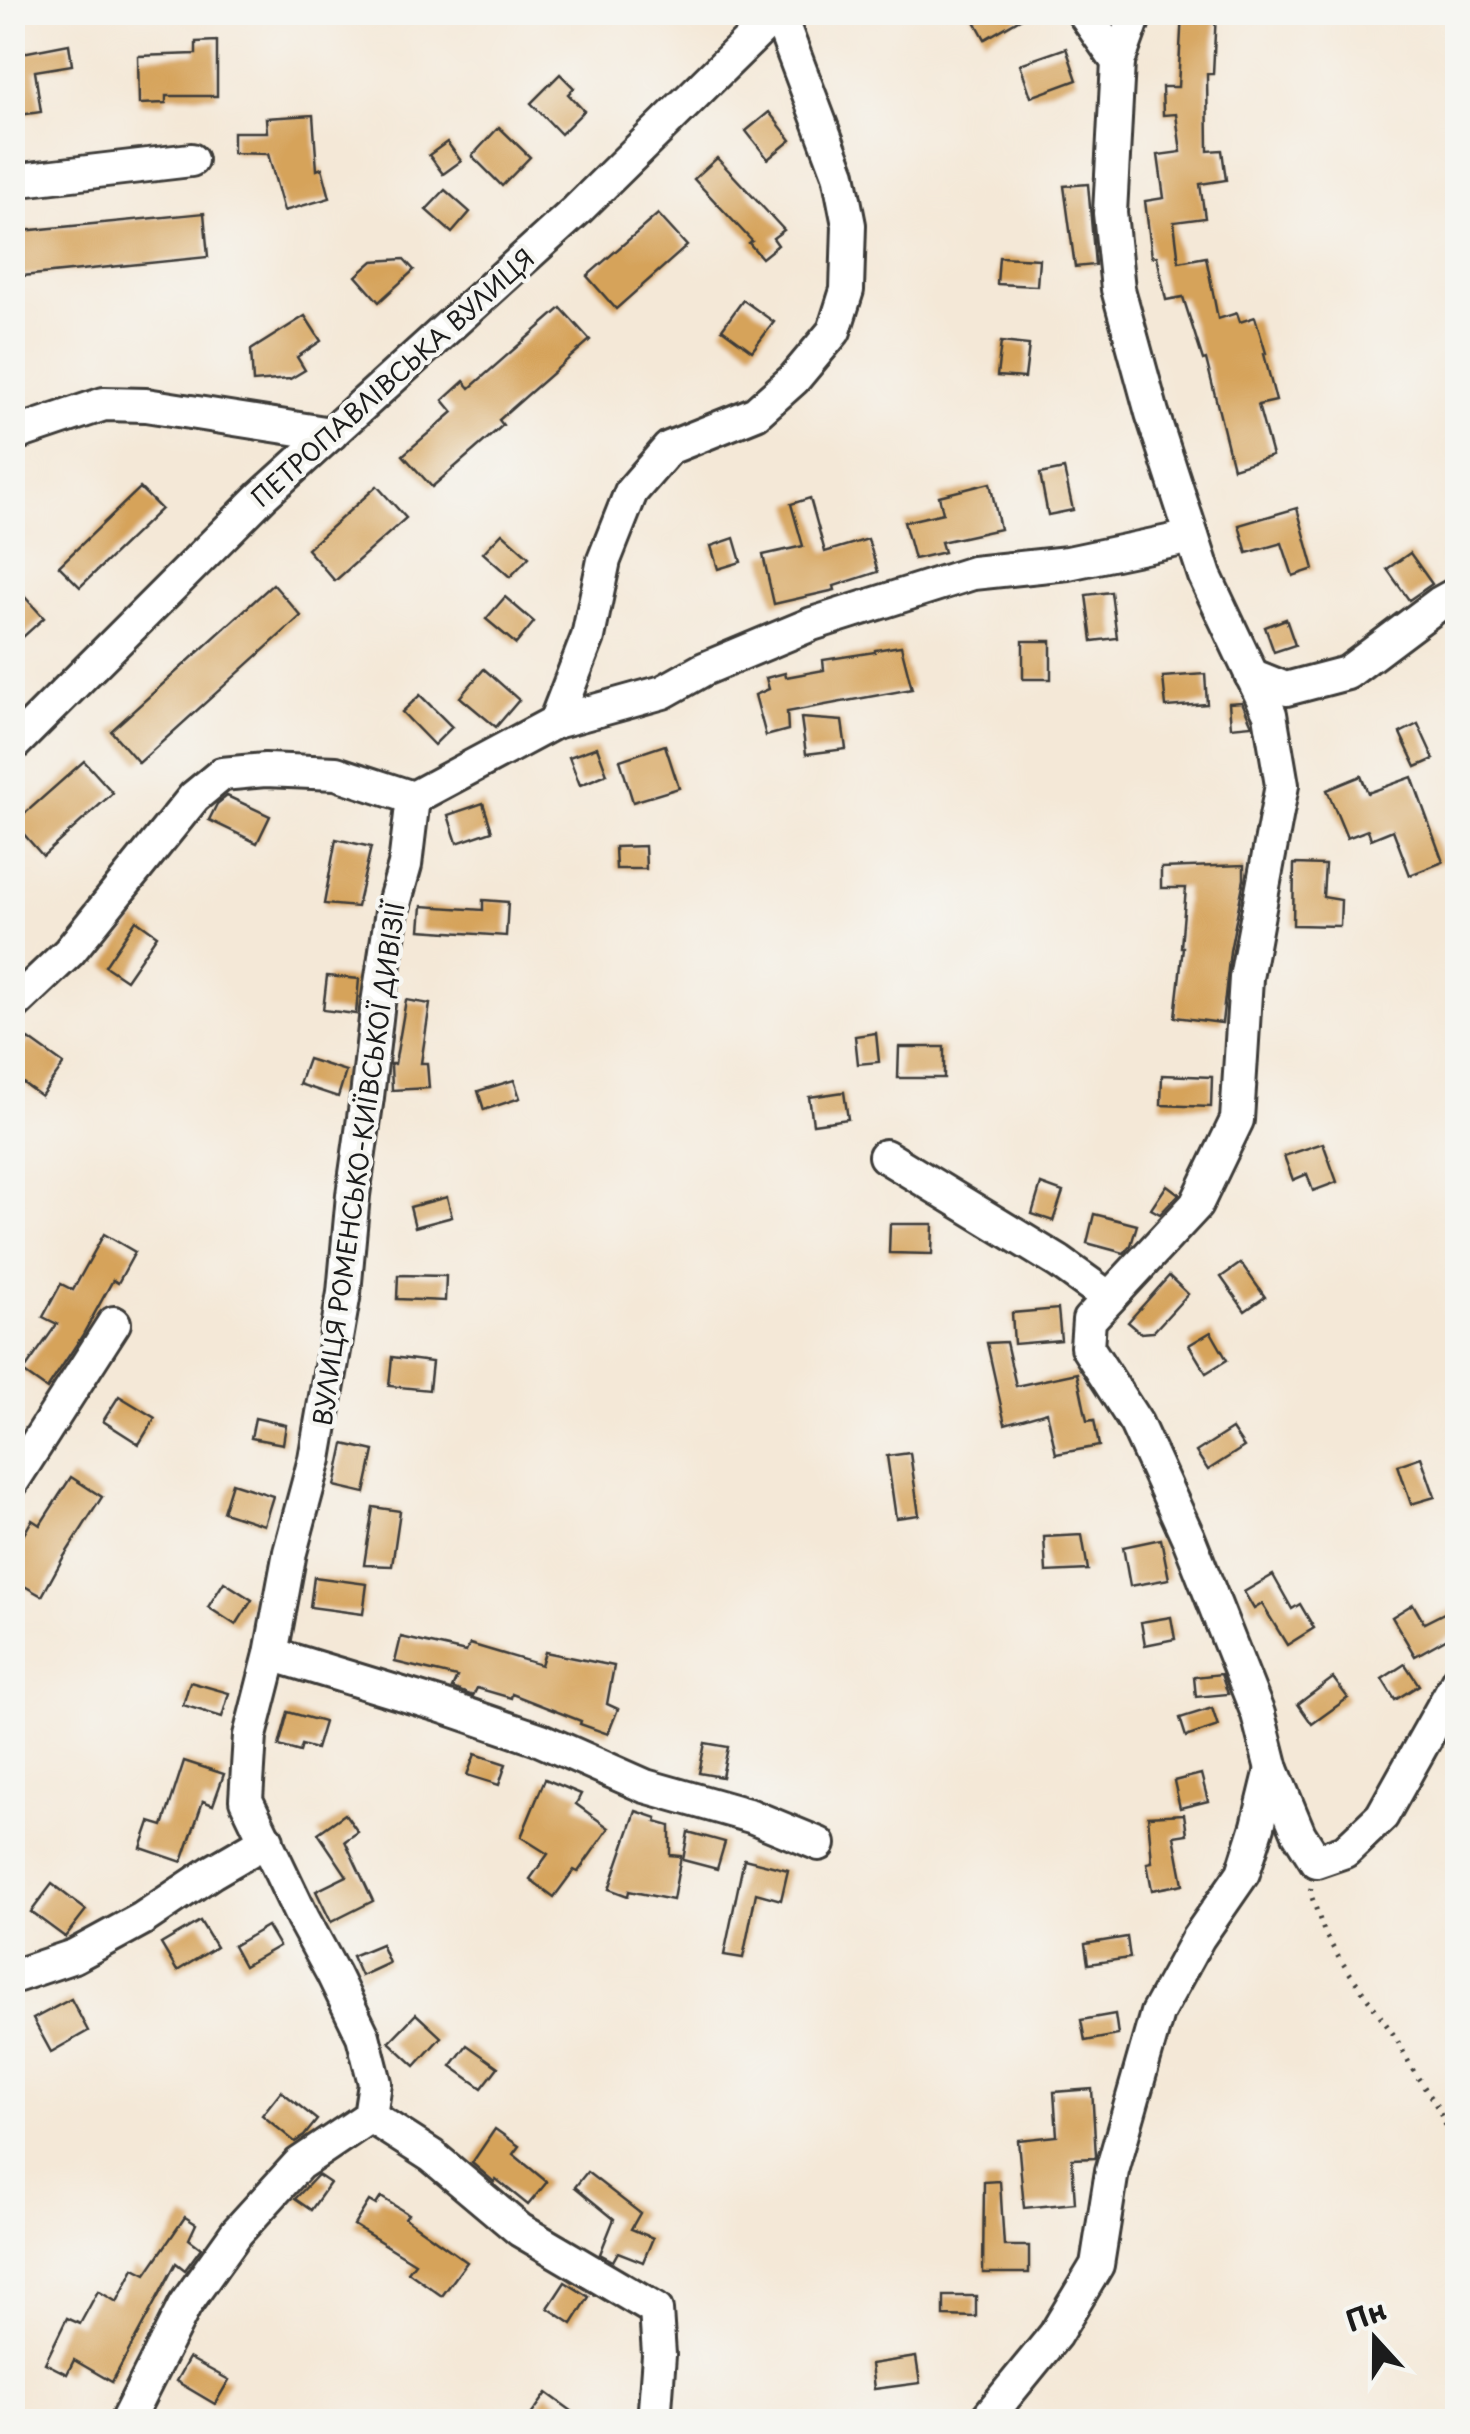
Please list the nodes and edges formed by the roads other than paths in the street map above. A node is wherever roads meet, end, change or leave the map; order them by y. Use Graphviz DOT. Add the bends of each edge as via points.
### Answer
graph roads {
  1 [pos="776,12"];
  2 [pos="1083,12"];
  3 [pos="1136,12"];
  4 [pos="1118,62"];
  5 [pos="191,160"];
  6 [pos="12,181"];
  7 [pos="331,434"];
  8 [pos="12,436"];
  9 [pos="1192,537"];
  10 [pos="1458,593"];
  11 [pos="1251,675"];
  12 [pos="555,722"];
  13 [pos="12,746"];
  14 [pos="413,798"];
  15 [pos="12,1006"];
  16 [pos="885,1156"];
  17 [pos="1109,1298"];
  18 [pos="114,1323"];
  19 [pos="12,1482"];
  20 [pos="271,1654"];
  21 [pos="1458,1680"];
  22 [pos="1272,1768"];
  23 [pos="267,1840"];
  24 [pos="819,1844"];
  25 [pos="12,1976"];
  26 [pos="370,2116"];
  27 [pos="126,2422"];
  28 [pos="654,2422"];
  29 [pos="984,2422"];
  1 -- 7 [label="street, ПЕТРОПАВЛІВСЬКА ВУЛИЦЯ" via="578,210"];
  1 -- 12 [label="street" via="839,174 849,225 847,290 834,331 794,379 756,413 669,448 631,492"];
  2 -- 4 [label="street"];
  3 -- 4 [label="street"];
  4 -- 9 [label="street" via="1110,213 1118,289"];
  5 -- 6 [label="street"];
  7 -- 8 [label="street" via="146,404 104,404"];
  7 -- 13 [label="street, ПЕТРОПАВЛІВСЬКА ВУЛИЦЯ"];
  9 -- 11 [label="street"];
  9 -- 12 [label="street" via="1068,563 972,573 812,624 663,692"];
  10 -- 11 [label="street" via="1348,674 1286,689"];
  11 -- 17 [label="street" via="1270,714 1282,784 1246,978 1238,1120 1196,1206"];
  12 -- 14 [label="street"];
  14 -- 15 [label="street" via="336,773 222,774 194,797 69,952"];
  14 -- 20 [label="street, ВУЛИЦЯ РОМЕНСЬКО-КИЇВСЬКОЇ ДИВІЗІЇ" via="377,1010 344,1293"];
  16 -- 17 [label="street"];
  17 -- 22 [label="street" via="1088,1320 1087,1347 1136,1423 1188,1537 1258,1714"];
  18 -- 19 [label="street"];
  20 -- 23 [label="street, ВУЛИЦЯ РОМЕНСЬКО-КИЇВСЬКОЇ ДИВІЗІЇ" via="250,1736 246,1800"];
  20 -- 24 [label="street" via="541,1740 645,1786 751,1816"];
  21 -- 22 [label="street" via="1382,1816 1345,1851 1316,1860"];
  22 -- 29 [label="street" via="1243,1873 1157,2012 1112,2170 1097,2265 1056,2335"];
  23 -- 25 [label="street" via="74,1956"];
  23 -- 26 [label="street, ВУЛИЦЯ РОМЕНСЬКО-КИЇВСЬКОЇ ДИВІЗІЇ" via="364,2036 375,2083"];
  26 -- 27 [label="street" via="299,2164 238,2232 185,2304"];
  26 -- 28 [label="street" via="432,2156 520,2230 656,2310"];
}
